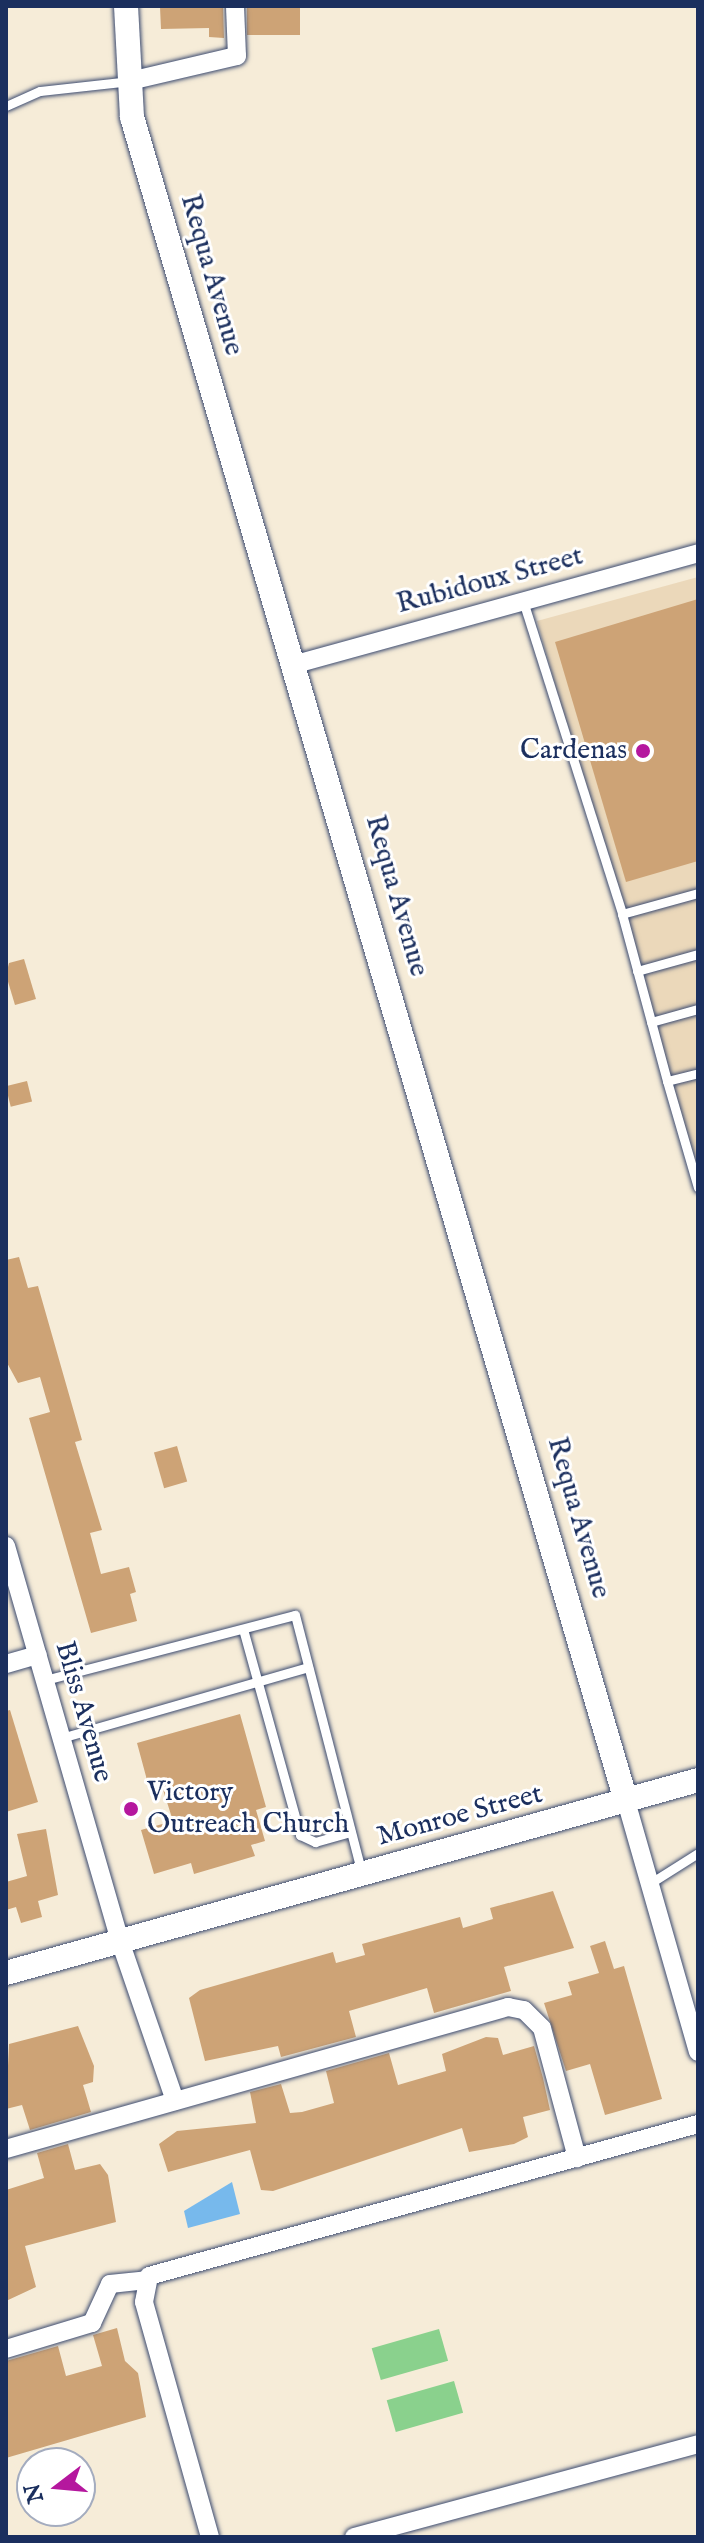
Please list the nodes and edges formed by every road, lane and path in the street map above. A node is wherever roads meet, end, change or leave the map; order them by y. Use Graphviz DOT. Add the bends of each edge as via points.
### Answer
graph roads {
  1 [pos="126,6"];
  2 [pos="235,6"];
  3 [pos="130,81"];
  4 [pos="6,106"];
  5 [pos="698,553"];
  6 [pos="523,601"];
  7 [pos="296,664"];
  8 [pos="698,893"];
  9 [pos="622,914"];
  10 [pos="698,954"];
  11 [pos="637,971"];
  12 [pos="698,1009"];
  13 [pos="651,1022"];
  14 [pos="698,1073"];
  15 [pos="667,1081"];
  16 [pos="698,1188"];
  17 [pos="6,1546"];
  18 [pos="243,1629"];
  19 [pos="38,1655"];
  20 [pos="6,1664"];
  21 [pos="308,1667"];
  22 [pos="45,1680"];
  23 [pos="257,1682"];
  24 [pos="61,1738"];
  25 [pos="698,1780"];
  26 [pos="626,1801"];
  27 [pos="351,1832"];
  28 [pos="698,1853"];
  29 [pos="362,1874"];
  30 [pos="649,1884"];
  31 [pos="120,1941"];
  32 [pos="6,1973"];
  33 [pos="692,2007"];
  34 [pos="695,2027"];
  35 [pos="698,2052"];
  36 [pos="175,2101"];
  37 [pos="698,2124"];
  38 [pos="6,2149"];
  39 [pos="577,2158"];
  40 [pos="147,2280"];
  41 [pos="6,2349"];
  42 [pos="698,2444"];
  43 [pos="210,2537"];
  44 [pos="354,2537"];
  1 -- 3 [label="street, Requa Avenue"];
  2 -- 3 [label="street" via="237,56"];
  3 -- 4 [label="lane" via="40,91"];
  3 -- 7 [label="street, Requa Avenue" via="132,117"];
  5 -- 6 [label="street, Rubidoux Street"];
  6 -- 7 [label="street, Rubidoux Street"];
  6 -- 9 [label="lane"];
  7 -- 26 [label="street, Requa Avenue"];
  8 -- 9 [label="lane"];
  9 -- 11 [label="lane"];
  10 -- 11 [label="lane"];
  11 -- 13 [label="lane"];
  12 -- 13 [label="lane"];
  13 -- 15 [label="lane"];
  14 -- 15 [label="lane"];
  15 -- 16 [label="lane"];
  17 -- 19 [label="street, Bliss Avenue"];
  18 -- 21 [label="lane" via="295,1615"];
  18 -- 22 [label="lane"];
  18 -- 23 [label="lane"];
  19 -- 20 [label="street"];
  19 -- 22 [label="street, Bliss Avenue"];
  21 -- 23 [label="lane"];
  21 -- 27 [label="lane"];
  22 -- 24 [label="street, Bliss Avenue"];
  23 -- 24 [label="lane"];
  23 -- 27 [label="lane" via="300,1835 315,1842"];
  24 -- 31 [label="street, Bliss Avenue"];
  25 -- 26 [label="street, Monroe Street"];
  26 -- 29 [label="street, Monroe Street"];
  26 -- 30 [label="street"];
  27 -- 29 [label="lane"];
  28 -- 30 [label="lane"];
  29 -- 31 [label="street, Monroe Street"];
  30 -- 33 [label="street"];
  31 -- 32 [label="street, Monroe Street"];
  31 -- 36 [label="street, Bliss Avenue"];
  33 -- 34 [label="street"];
  34 -- 35 [label="street"];
  36 -- 38 [label="street"];
  36 -- 39 [label="street" via="508,2007 524,2010 542,2028"];
  37 -- 39 [label="street"];
  39 -- 40 [label="street" via="226,2258 165,2267"];
  40 -- 41 [label="street" via="110,2284 92,2323"];
  40 -- 43 [label="street" via="144,2302"];
  42 -- 44 [label="street"];
}
